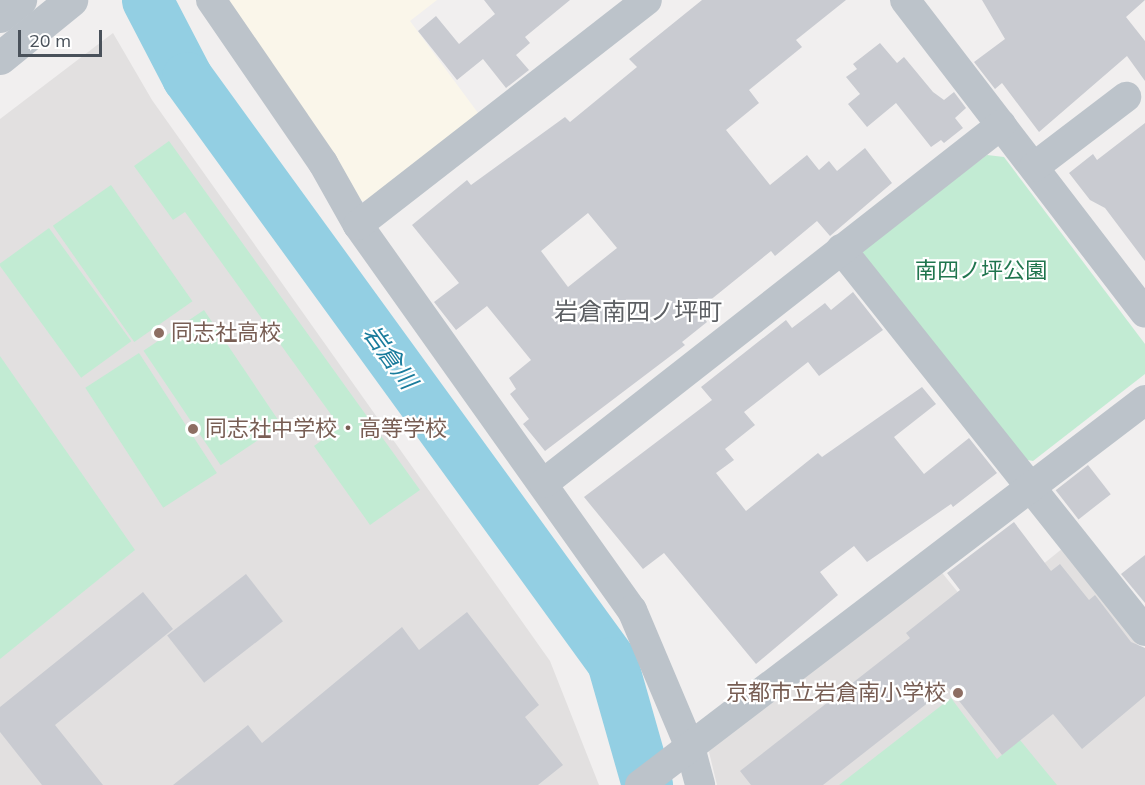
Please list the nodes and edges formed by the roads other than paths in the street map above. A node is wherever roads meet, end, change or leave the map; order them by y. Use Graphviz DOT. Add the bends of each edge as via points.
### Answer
graph roads {
  1 [pos="20,0"];
  2 [pos="71,0"];
  3 [pos="211,0"];
  4 [pos="647,0"];
  5 [pos="905,0"];
  6 [pos="0,16"];
  7 [pos="3,49"];
  8 [pos="1126,97"];
  9 [pos="1001,125"];
  10 [pos="1034,167"];
  11 [pos="358,225"];
  12 [pos="841,249"];
  13 [pos="1145,313"];
  14 [pos="1145,400"];
  15 [pos="544,483"];
  16 [pos="1030,487"];
  17 [pos="1145,631"];
  18 [pos="690,747"];
  19 [pos="640,785"];
  20 [pos="700,785"];
  1 -- 6 [label="street"];
  2 -- 7 [label="street"];
  3 -- 11 [label="street" via="323,163"];
  4 -- 11 [label="street"];
  5 -- 9 [label="street"];
  8 -- 10 [label="street"];
  9 -- 10 [label="street"];
  9 -- 12 [label="street"];
  10 -- 13 [label="street"];
  11 -- 15 [label="street"];
  12 -- 15 [label="street"];
  12 -- 16 [label="street"];
  14 -- 16 [label="street"];
  15 -- 18 [label="street" via="632,610"];
  16 -- 17 [label="street"];
  16 -- 18 [label="street"];
  18 -- 19 [label="street"];
  18 -- 20 [label="street"];
}
